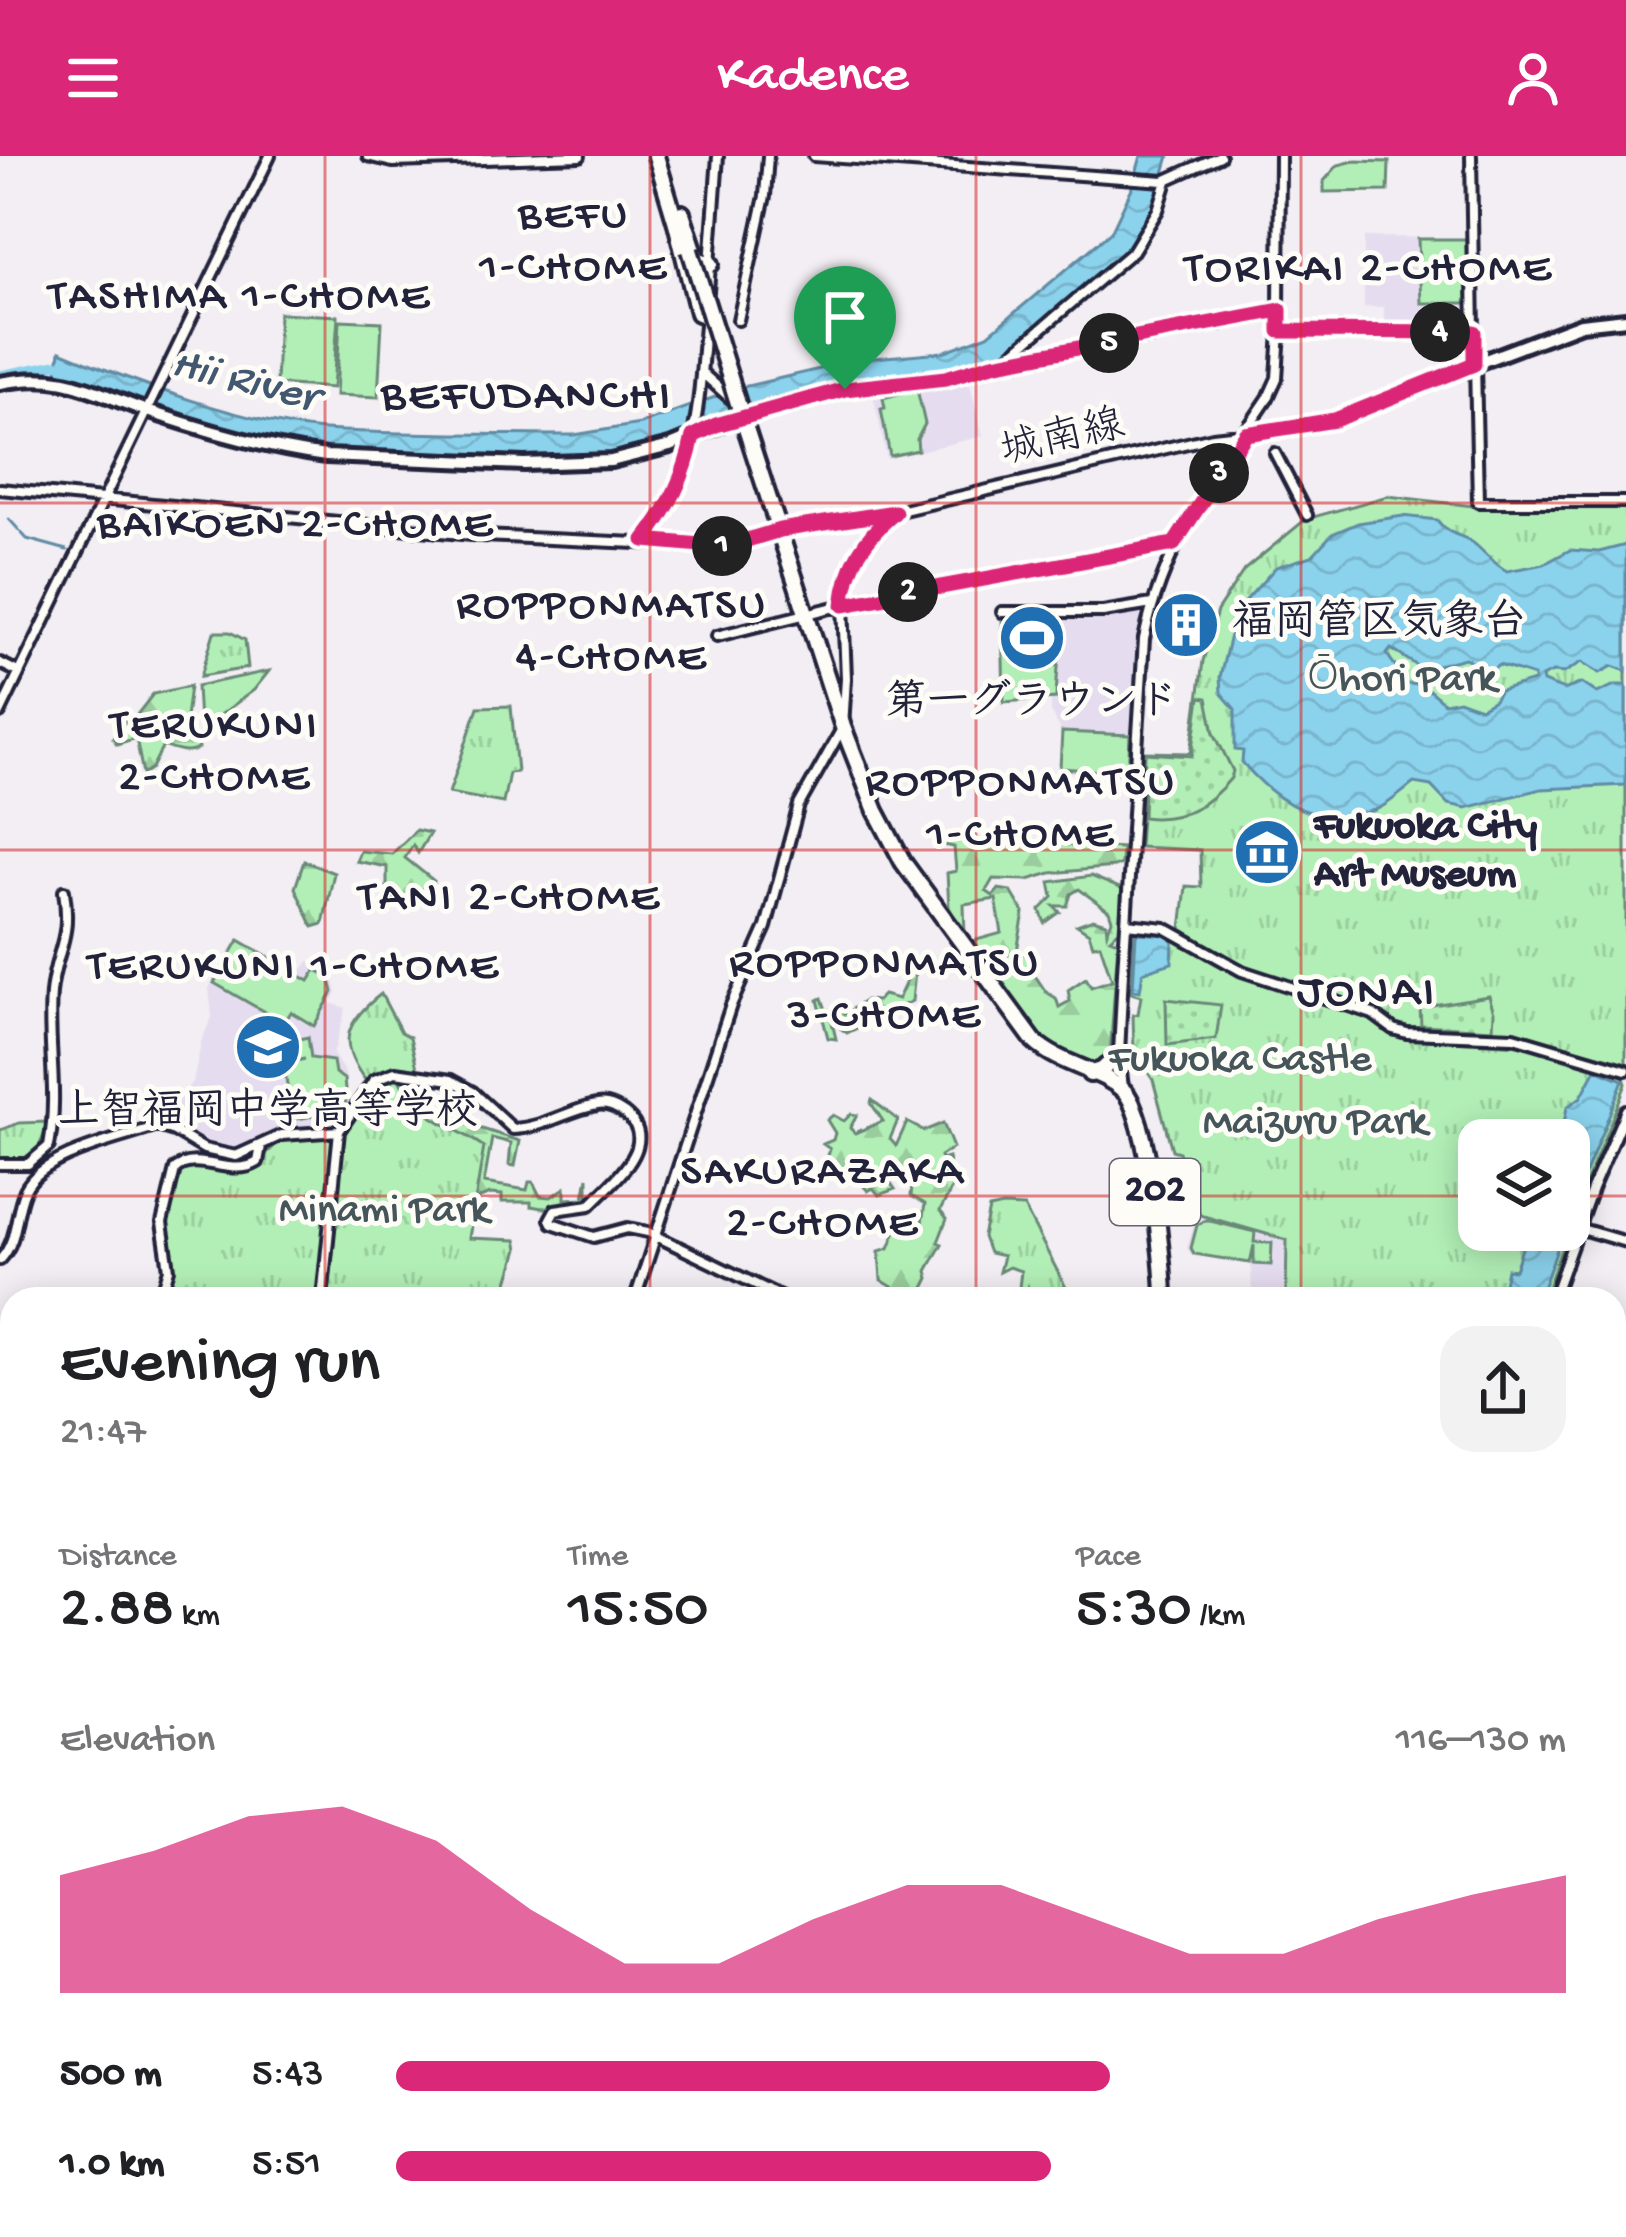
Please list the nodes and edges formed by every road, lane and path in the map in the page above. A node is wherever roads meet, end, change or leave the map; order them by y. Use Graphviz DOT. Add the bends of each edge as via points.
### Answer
graph roads {
  1 [pos="270,156"];
  2 [pos="368,156"];
  3 [pos="580,156"];
  4 [pos="658,156"];
  5 [pos="718,156"];
  6 [pos="768,156"];
  7 [pos="814,156"];
  8 [pos="1220,156"];
  9 [pos="1280,156"];
  10 [pos="1471,156"];
  11 [pos="1165,181"];
  12 [pos="674,200"];
  13 [pos="676,223"];
  14 [pos="687,251"];
  15 [pos="711,264"];
  16 [pos="1280,310"];
  17 [pos="706,316"];
  18 [pos="1626,319"];
  19 [pos="738,320"];
  20 [pos="1280,331"];
  21 [pos="1474,332"];
  22 [pos="993,364"];
  23 [pos="1474,364"];
  24 [pos="700,372"];
  25 [pos="0,383"];
  26 [pos="735,403"];
  27 [pos="149,411"];
  28 [pos="1246,434"];
  29 [pos="693,436"];
  30 [pos="1275,453"];
  31 [pos="0,489"];
  32 [pos="105,500"];
  33 [pos="1626,502"];
  34 [pos="895,512"];
  35 [pos="1307,515"];
  36 [pos="780,530"];
  37 [pos="644,540"];
  38 [pos="1174,544"];
  39 [pos="1152,604"];
  40 [pos="843,605"];
  41 [pos="1002,612"];
  42 [pos="806,613"];
  43 [pos="717,636"];
  44 [pos="0,663"];
  45 [pos="18,672"];
  46 [pos="0,713"];
  47 [pos="843,727"];
  48 [pos="64,891"];
  49 [pos="1127,924"];
  50 [pos="1119,1054"];
  51 [pos="1626,1070"];
  52 [pos="1090,1074"];
  53 [pos="1123,1089"];
  54 [pos="1626,1110"];
  55 [pos="339,1131"];
  56 [pos="1621,1134"];
  57 [pos="261,1146"];
  58 [pos="0,1164"];
  59 [pos="1590,1200"];
  60 [pos="1590,1232"];
  61 [pos="656,1234"];
  62 [pos="1626,1242"];
  63 [pos="1569,1251"];
  64 [pos="0,1260"];
  65 [pos="164,1287"];
  66 [pos="323,1287"];
  67 [pos="639,1287"];
  68 [pos="761,1287"];
  69 [pos="1164,1287"];
  70 [pos="1556,1287"];
  1 -- 27 [label="street"];
  2 -- 3 [label="street"];
  4 -- 12 [label="highway"];
  4 -- 13 [label="highway"];
  5 -- 15 [label="street"];
  6 -- 19 [label="street"];
  7 -- 11 [label="street"];
  8 -- 11 [label="street"];
  9 -- 16 [label="street"];
  10 -- 21 [label="street"];
  11 -- 22 [label="street" via="1133,251"];
  12 -- 14 [label="highway"];
  12 -- 15 [label="highway" via="697,259"];
  13 -- 14 [label="highway"];
  13 -- 17 [label="highway" via="698,313"];
  14 -- 26 [label="highway, bridge"];
  15 -- 17 [label="street"];
  16 -- 20 [label="main road"];
  16 -- 22 [label="main road"];
  17 -- 24 [label="street"];
  18 -- 23 [label="main road" via="1581,324"];
  20 -- 21 [label="main road"];
  20 -- 28 [label="street" via="1276,378"];
  21 -- 23 [label="main road"];
  22 -- 26 [label="main road" via="946,378"];
  23 -- 28 [label="street, 城南線" via="1335,420"];
  23 -- 33 [label="street" via="1478,502"];
  24 -- 26 [label="street"];
  24 -- 29 [label="street"];
  25 -- 27 [label="main road" via="52,377"];
  26 -- 29 [label="main road"];
  26 -- 36 [label="highway"];
  27 -- 29 [label="main road" via="257,445 326,456 568,464 646,454"];
  27 -- 32 [label="street"];
  28 -- 34 [label="street, 城南線"];
  28 -- 38 [label="street"];
  29 -- 37 [label="street" via="667,512"];
  30 -- 35 [label="street"];
  31 -- 32 [label="street, 城南線"];
  32 -- 37 [label="street, 城南線" via="482,536"];
  32 -- 45 [label="street"];
  34 -- 36 [label="street, 城南線"];
  34 -- 40 [label="street" via="852,560"];
  36 -- 37 [label="street, 城南線" via="724,547"];
  36 -- 42 [label="highway"];
  38 -- 39 [label="street"];
  38 -- 40 [label="street"];
  39 -- 41 [label="street"];
  39 -- 49 [label="street"];
  40 -- 42 [label="street"];
  40 -- 47 [label="street"];
  42 -- 43 [label="street"];
  42 -- 47 [label="highway"];
  44 -- 45 [label="street"];
  45 -- 46 [label="street"];
  47 -- 52 [label="highway" via="897,853 1034,1041"];
  47 -- 61 [label="street" via="799,805 766,927 731,1005"];
  48 -- 58 [label="street" via="69,922 51,994 49,1146 28,1164"];
  49 -- 50 [label="street"];
  49 -- 51 [label="street" via="1165,928 1242,971 1372,1013 1407,1033 1514,1037"];
  50 -- 52 [label="highway"];
  50 -- 53 [label="street"];
  52 -- 53 [label="highway"];
  53 -- 69 [label="highway, 202" via="1155,1191"];
  54 -- 56 [label="street"];
  55 -- 57 [label="street" via="282,1135"];
  55 -- 61 [label="street" via="374,1080 395,1072 463,1085 513,1129 609,1105 638,1127 638,1149 590,1205 555,1210 550,1219 584,1236 628,1228"];
  55 -- 66 [label="street"];
  56 -- 59 [label="street"];
  57 -- 64 [label="street" via="243,1155 215,1153 158,1126 47,1165 26,1187 16,1233"];
  57 -- 65 [label="street" via="248,1168 190,1162 175,1169 163,1223 170,1269"];
  60 -- 62 [label="street"];
  61 -- 67 [label="street"];
  61 -- 68 [label="street"];
  63 -- 70 [label="street"];
}
